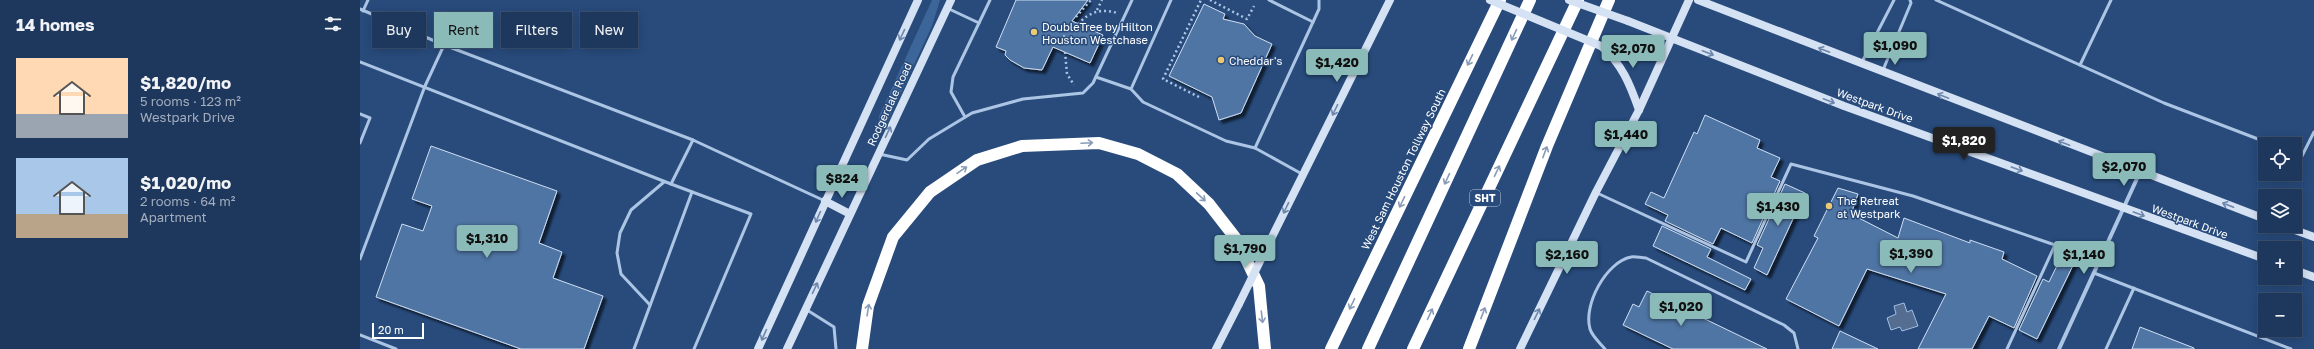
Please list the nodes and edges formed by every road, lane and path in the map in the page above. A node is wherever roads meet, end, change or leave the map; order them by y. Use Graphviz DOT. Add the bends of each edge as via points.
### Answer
graph roads {
  1 [pos="368,0"];
  2 [pos="918,0"];
  3 [pos="990,0"];
  4 [pos="1091,0"];
  5 [pos="1096,0"];
  6 [pos="1132,0"];
  7 [pos="1171,0"];
  8 [pos="1201,0"];
  9 [pos="1210,0"];
  10 [pos="1269,0"];
  11 [pos="1318,0"];
  12 [pos="1490,0"];
  13 [pos="1500,0"];
  14 [pos="1530,0"];
  15 [pos="1569,0"];
  16 [pos="1578,0"];
  17 [pos="1609,0"];
  18 [pos="1689,0"];
  19 [pos="1698,0"];
  20 [pos="1894,0"];
  21 [pos="1910,0"];
  22 [pos="1936,0"];
  23 [pos="2111,0"];
  24 [pos="1389,1"];
  25 [pos="1101,2"];
  26 [pos="949,4"];
  27 [pos="1254,6"];
  28 [pos="362,10"];
  29 [pos="1097,11"];
  30 [pos="1125,16"];
  31 [pos="1076,17"];
  32 [pos="1313,22"];
  33 [pos="979,23"];
  34 [pos="1078,24"];
  35 [pos="1063,36"];
  36 [pos="1672,40"];
  37 [pos="434,41"];
  38 [pos="1080,44"];
  39 [pos="443,48"];
  40 [pos="452,48"];
  41 [pos="1065,52"];
  42 [pos="360,62"];
  43 [pos="1860,64"];
  44 [pos="2080,65"];
  45 [pos="1882,72"];
  46 [pos="1096,77"];
  47 [pos="425,86"];
  48 [pos="1131,89"];
  49 [pos="1079,93"];
  50 [pos="1199,97"];
  51 [pos="1639,110"];
  52 [pos="360,114"];
  53 [pos="965,117"];
  54 [pos="2314,132"];
  55 [pos="2258,139"];
  56 [pos="693,140"];
  57 [pos="360,143"];
  58 [pos="1255,148"];
  59 [pos="878,154"];
  60 [pos="2302,156"];
  61 [pos="2140,172"];
  62 [pos="1303,174"];
  63 [pos="664,182"];
  64 [pos="671,184"];
  65 [pos="692,192"];
  66 [pos="1596,192"];
  67 [pos="825,201"];
  68 [pos="2123,208"];
  69 [pos="850,214"];
  70 [pos="2258,216"];
  71 [pos="2302,233"];
  72 [pos="2314,237"];
  73 [pos="2258,257"];
  74 [pos="360,259"];
  75 [pos="2094,273"];
  76 [pos="2134,288"];
  77 [pos="650,305"];
  78 [pos="806,309"];
  79 [pos="360,335"];
  80 [pos="396,349"];
  81 [pos="634,349"];
  82 [pos="694,349"];
  83 [pos="758,349"];
  84 [pos="787,349"];
  85 [pos="836,349"];
  86 [pos="862,349"];
  87 [pos="1216,349"];
  88 [pos="1265,349"];
  89 [pos="1331,349"];
  90 [pos="1368,349"];
  91 [pos="1413,349"];
  92 [pos="1469,349"];
  93 [pos="1520,349"];
  94 [pos="1605,349"];
  95 [pos="1798,349"];
  96 [pos="2007,349"];
  97 [pos="2059,349"];
  98 [pos="2106,349"];
  99 [pos="2291,349"];
  1 -- 28 [label="lane"];
  2 -- 67 [label="main road, Rodgerdale Road, one-way"];
  3 -- 33 [label="lane"];
  4 -- 31 [label="path"];
  5 -- 25 [label="path"];
  6 -- 30 [label="lane"];
  7 -- 48 [label="lane"];
  8 -- 50 [label="path" via="1163,79"];
  9 -- 27 [label="path" via="1247,19"];
  10 -- 32 [label="lane"];
  11 -- 32 [label="lane" via="1319,9"];
  12 -- 51 [label="main road, bridge" via="1601,46 1614,57 1627,77"];
  13 -- 89 [label="highway, West Sam Houston Tollway South, one-way"];
  14 -- 90 [label="highway, one-way"];
  15 -- 36 [label="main road, Westpark Drive, bridge"];
  91 -- 16 [label="highway, SHT, one-way"];
  92 -- 17 [label="highway, one-way" via="1547,146"];
  18 -- 36 [label="main road"];
  43 -- 19 [label="main road, one-way"];
  20 -- 43 [label="lane"];
  21 -- 45 [label="lane"];
  22 -- 44 [label="lane"];
  23 -- 44 [label="lane"];
  24 -- 62 [label="main road, one-way"];
  25 -- 29 [label="path"];
  26 -- 33 [label="lane"];
  59 -- 26 [label="main road, Rodgerdale Road, one-way"];
  28 -- 37 [label="lane"];
  29 -- 30 [label="path" via="1112,11"];
  29 -- 34 [label="path" via="1089,14"];
  30 -- 46 [label="lane"];
  32 -- 58 [label="lane"];
  33 -- 53 [label="lane" via="953,77 951,92"];
  35 -- 38 [label="path"];
  36 -- 51 [label="main road"];
  36 -- 68 [label="main road, Westpark Drive, one-way"];
  39 -- 47 [label="lane"];
  40 -- 56 [label="lane"];
  41 -- 49 [label="path" via="1067,74"];
  42 -- 47 [label="lane"];
  43 -- 45 [label="main road"];
  44 -- 55 [label="lane" via="2164,103"];
  61 -- 45 [label="main road, one-way"];
  46 -- 48 [label="lane"];
  46 -- 49 [label="lane" via="1094,83 1083,93"];
  47 -- 63 [label="lane"];
  47 -- 74 [label="lane"];
  48 -- 58 [label="lane" via="1143,102 1226,141"];
  49 -- 53 [label="lane" via="1023,99"];
  51 -- 66 [label="main road"];
  52 -- 57 [label="lane" via="370,118"];
  53 -- 59 [label="lane" via="929,139 907,160"];
  54 -- 60 [label="lane"];
  56 -- 64 [label="lane"];
  56 -- 67 [label="lane"];
  58 -- 62 [label="lane"];
  59 -- 69 [label="main road, Rodgerdale Road"];
  61 -- 68 [label="street"];
  70 -- 61 [label="main road, one-way"];
  62 -- 87 [label="main road, one-way, bridge"];
  63 -- 64 [label="lane"];
  63 -- 77 [label="lane" via="631,210 620,233 617,253 621,274"];
  64 -- 65 [label="lane"];
  65 -- 77 [label="lane"];
  65 -- 82 [label="lane" via="751,214"];
  93 -- 66 [label="main road, one-way"];
  66 -- 96 [label="lane" via="1746,262 1791,164 1913,196 2055,245"];
  67 -- 69 [label="main road"];
  67 -- 83 [label="main road, Rodgerdale Road, one-way"];
  68 -- 73 [label="main road, Westpark Drive, one-way"];
  68 -- 75 [label="street"];
  78 -- 69 [label="main road, Rodgerdale Road, one-way"];
  71 -- 72 [label="main road"];
  75 -- 76 [label="lane"];
  75 -- 97 [label="street"];
  76 -- 98 [label="lane"];
  76 -- 99 [label="lane"];
  77 -- 81 [label="lane"];
  78 -- 84 [label="main road, Rodgerdale Road"];
  78 -- 85 [label="lane" via="834,327"];
  79 -- 80 [label="lane"];
  86 -- 88 [label="highway, one-way" via="868,306 893,237 930,192 977,160 1022,146 1100,143 1138,154 1177,174 1209,204 1237,240 1258,286"];
  94 -- 95 [label="lane" via="1590,330 1593,293 1618,263 1631,257 1646,258 1784,325 1794,333"];
}
